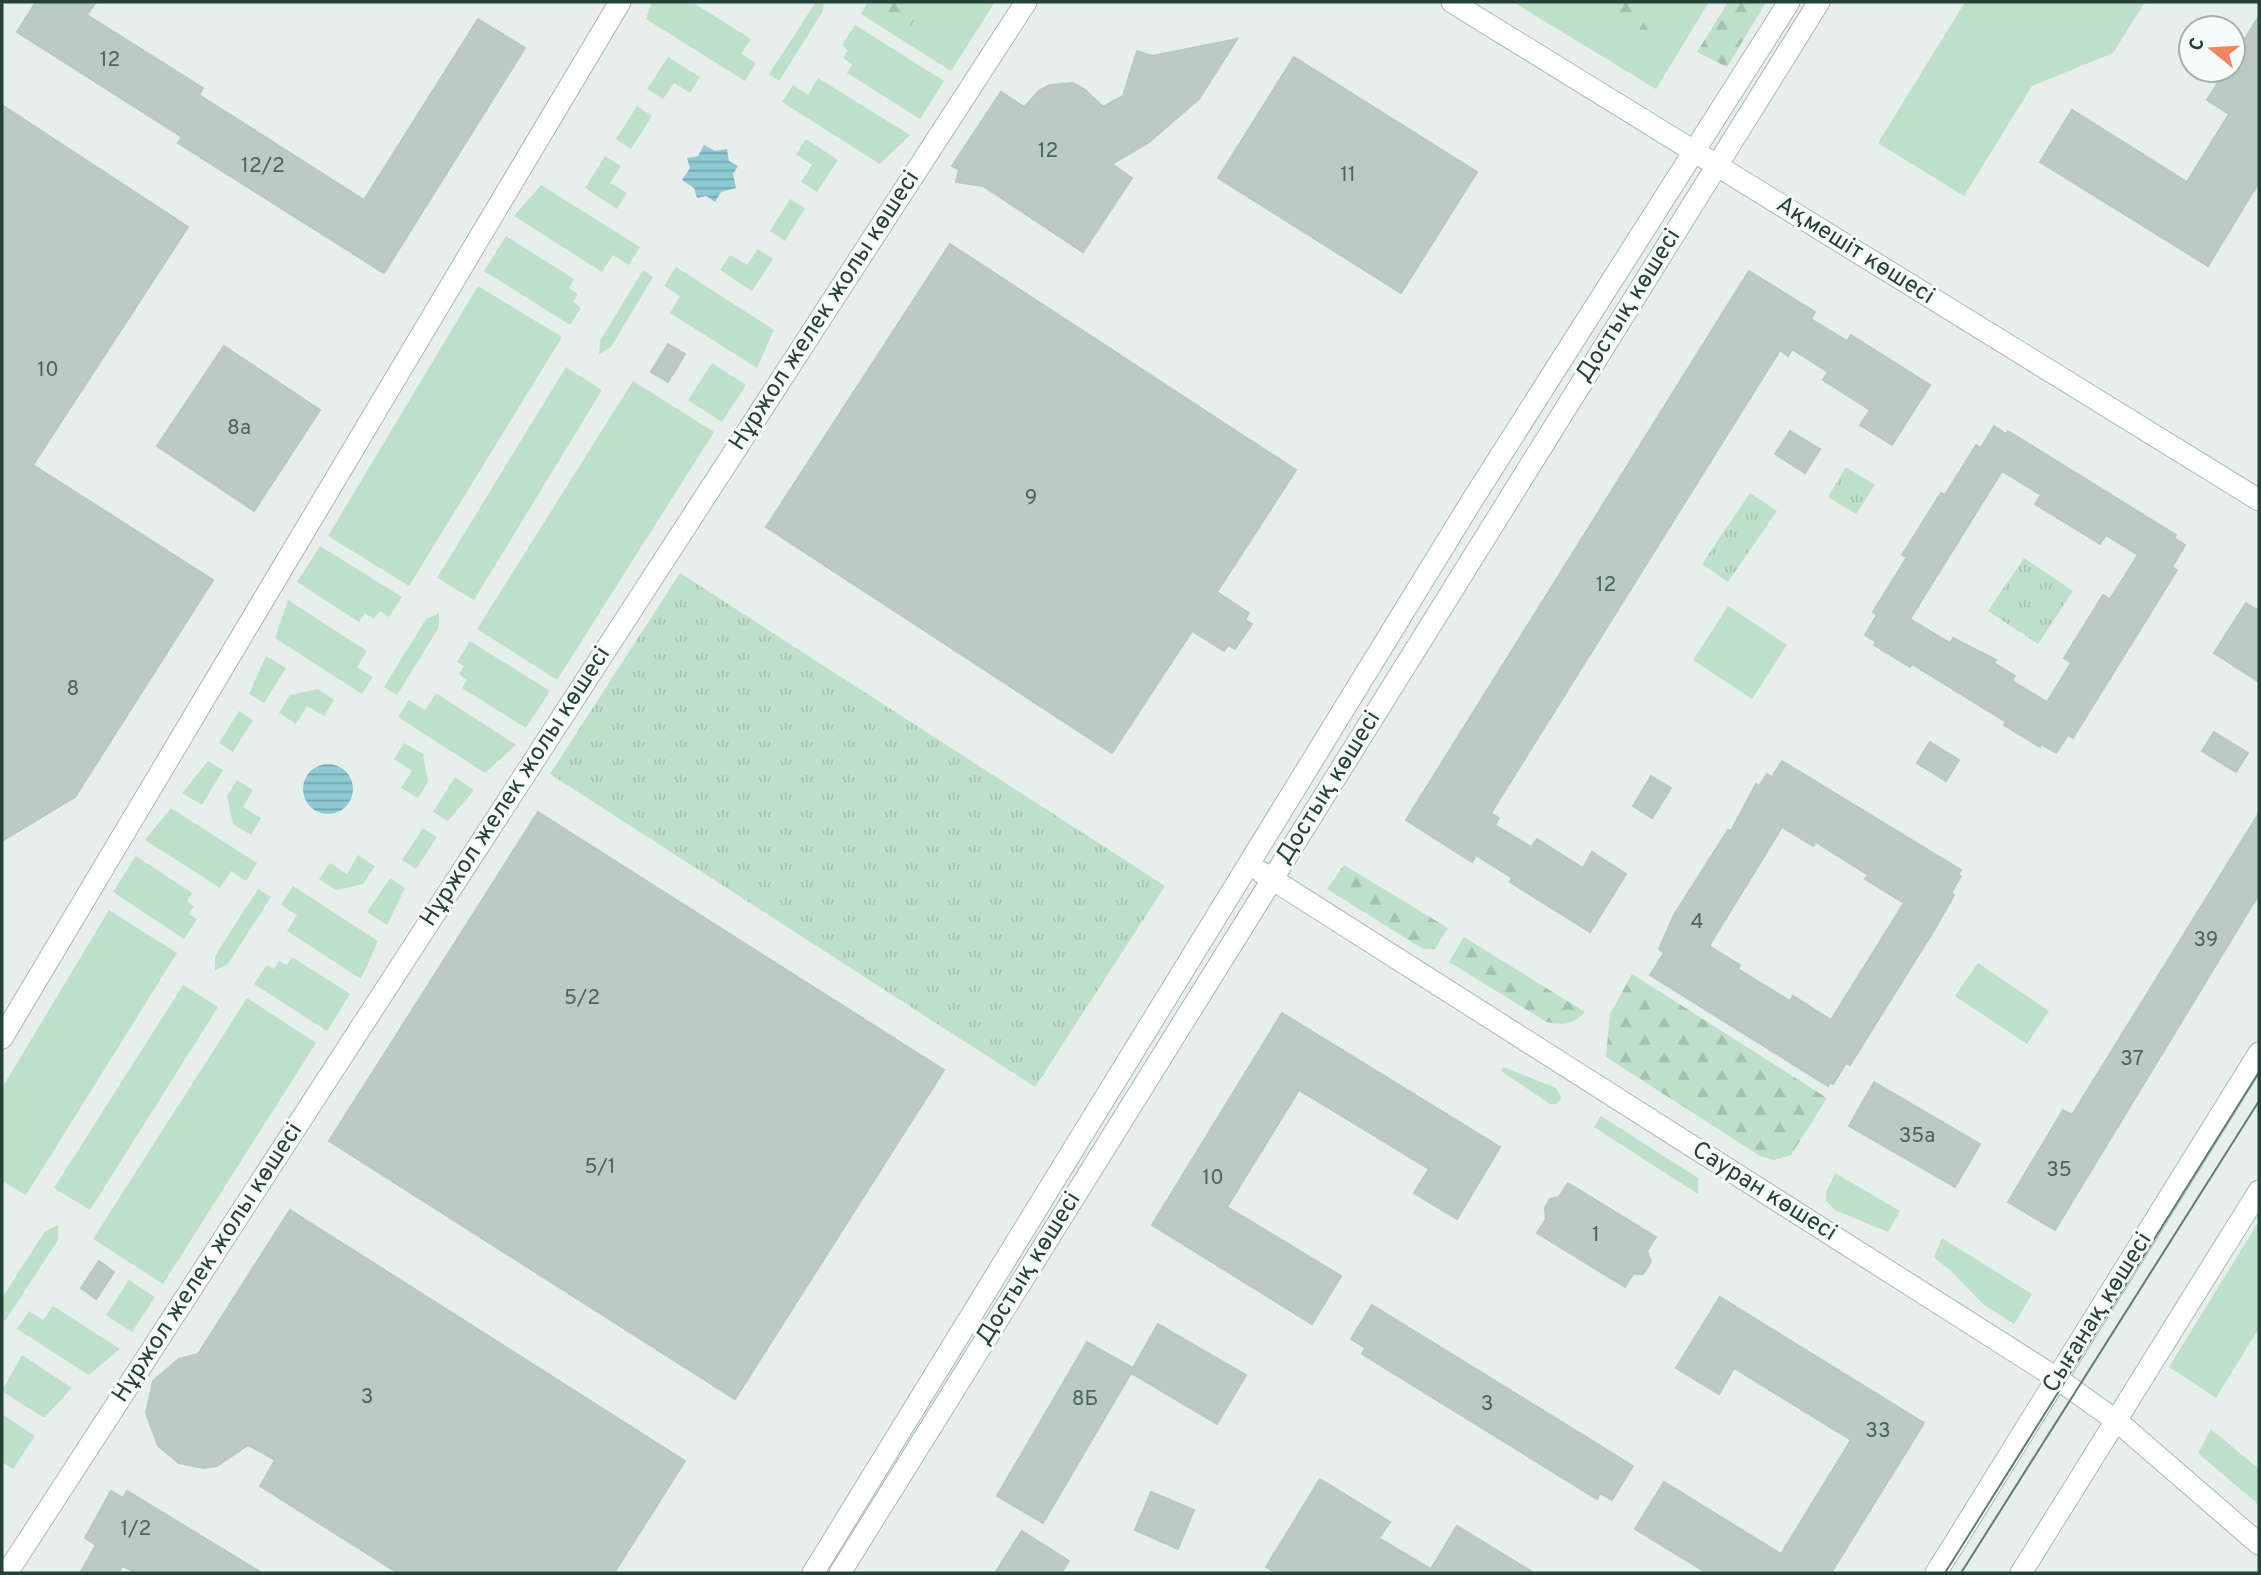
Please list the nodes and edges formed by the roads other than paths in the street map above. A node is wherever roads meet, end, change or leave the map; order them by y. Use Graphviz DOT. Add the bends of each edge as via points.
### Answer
graph roads {
  1 [pos="620,2"];
  2 [pos="1026,2"];
  3 [pos="1452,2"];
  4 [pos="1789,2"];
  5 [pos="1819,2"];
  6 [pos="1694,151"];
  7 [pos="1717,166"];
  8 [pos="2259,500"];
  9 [pos="1250,864"];
  10 [pos="1272,880"];
  11 [pos="2,1038"];
  12 [pos="2259,1053"];
  13 [pos="2259,1191"];
  14 [pos="2058,1379"];
  15 [pos="2118,1422"];
  16 [pos="2259,1544"];
  17 [pos="7,1573"];
  18 [pos="813,1573"];
  19 [pos="839,1573"];
  20 [pos="1936,1573"];
  21 [pos="2021,1573"];
  1 -- 11 [label="street"];
  2 -- 17 [label="street, Нұржол желек жолы көшесі"];
  3 -- 6 [label="street, Ақмешіт көшесі"];
  4 -- 6 [label="street, Достық көшесі"];
  5 -- 7 [label="street, Достық көшесі"];
  6 -- 7 [label="street, Ақмешіт көшесі"];
  6 -- 9 [label="street, Достық көшесі" via="1473,499"];
  7 -- 8 [label="street, Ақмешіт көшесі"];
  7 -- 10 [label="street, Достық көшесі"];
  9 -- 10 [label="street, Сауран көшесі"];
  9 -- 18 [label="street, Достық көшесі"];
  10 -- 14 [label="street, Сауран көшесі"];
  10 -- 19 [label="street, Достық көшесі"];
  12 -- 14 [label="street, Сығанақ көшесі"];
  13 -- 15 [label="street"];
  14 -- 15 [label="street, Сауран көшесі"];
  14 -- 20 [label="street, Сығанақ көшесі"];
  15 -- 16 [label="street, Сауран көшесі"];
  15 -- 21 [label="street"];
}
